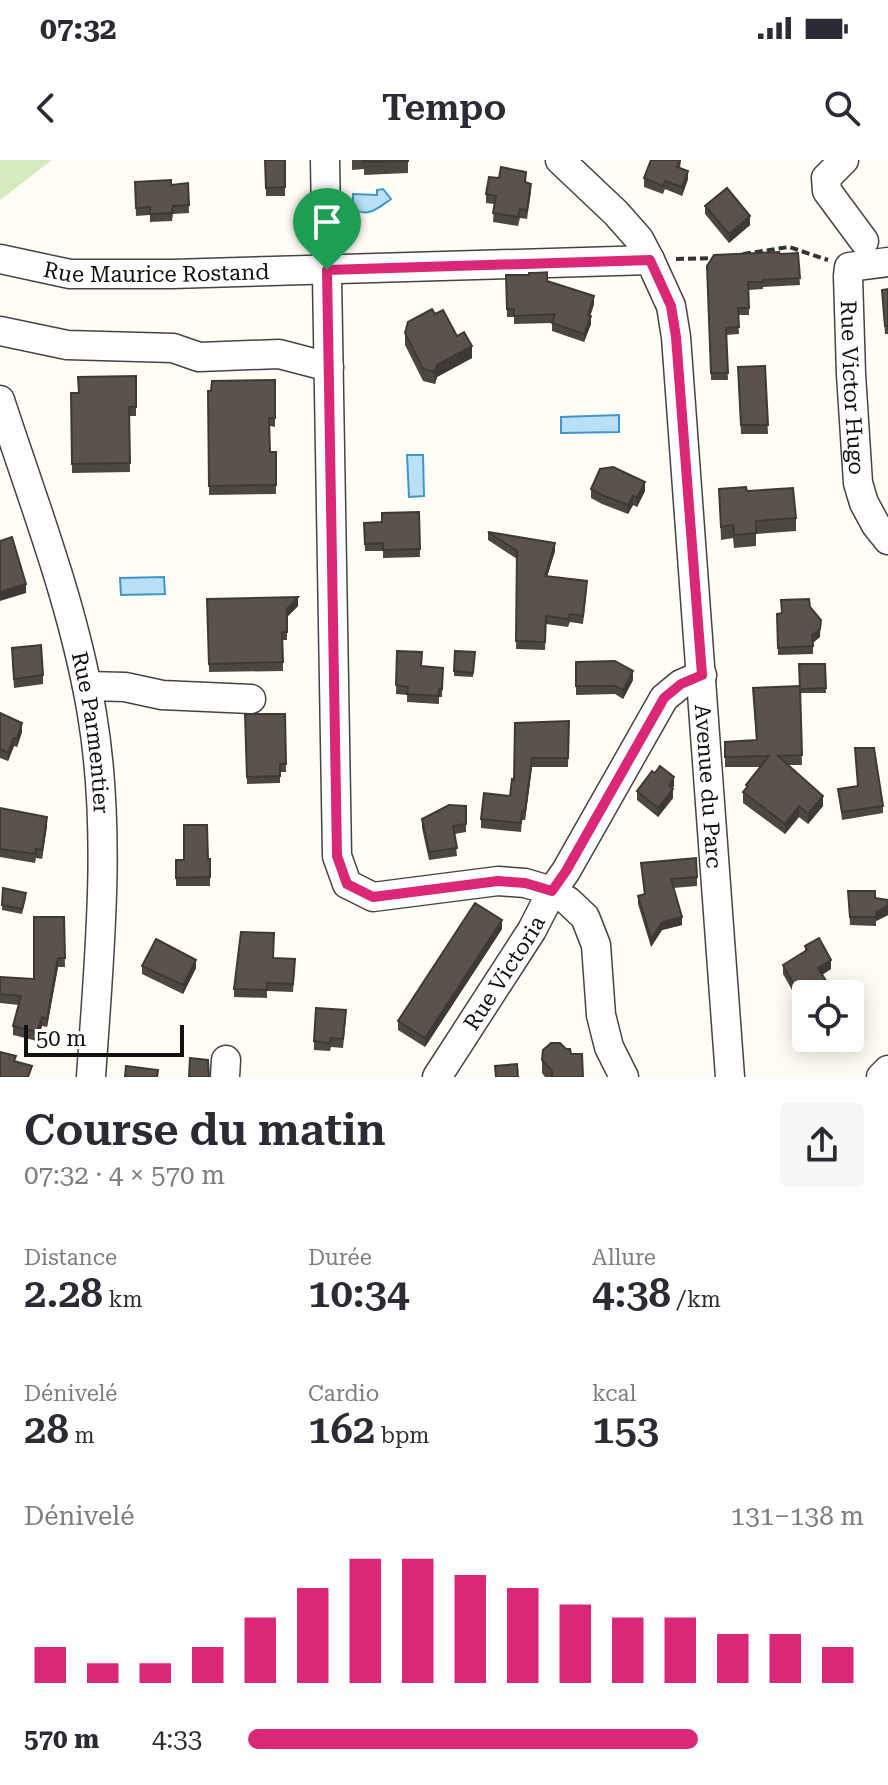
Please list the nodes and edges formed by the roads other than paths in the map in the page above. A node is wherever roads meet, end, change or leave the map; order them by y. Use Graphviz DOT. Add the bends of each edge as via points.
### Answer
graph roads {
  1 [pos="325,160"];
  2 [pos="560,160"];
  3 [pos="844,160"];
  4 [pos="871,255"];
  5 [pos="0,259"];
  6 [pos="650,260"];
  7 [pos="327,270"];
  8 [pos="0,331"];
  9 [pos="329,367"];
  10 [pos="0,400"];
  11 [pos="888,540"];
  12 [pos="702,675"];
  13 [pos="87,686"];
  14 [pos="251,699"];
  15 [pos="552,891"];
  16 [pos="888,1070"];
  17 [pos="91,1077"];
  18 [pos="437,1077"];
  19 [pos="624,1077"];
  20 [pos="730,1077"];
  21 [pos="881,1077"];
  1 -- 7 [label="street"];
  2 -- 6 [label="street, Avenue du Parc" via="616,213"];
  3 -- 4 [label="street" via="826,178 827,191"];
  4 -- 11 [label="street, Rue Victor Hugo" via="851,374 858,483 864,503"];
  5 -- 7 [label="street, Rue Maurice Rostand" via="70,274"];
  6 -- 7 [label="street, Rue Maurice Rostand"];
  6 -- 12 [label="street, Avenue du Parc" via="671,306 676,337"];
  7 -- 9 [label="street"];
  8 -- 9 [label="street" via="67,345 173,348 199,357 279,354"];
  9 -- 15 [label="street" via="337,856 347,884 373,897 498,881"];
  10 -- 13 [label="street, Rue Parmentier" via="67,602"];
  12 -- 15 [label="street, Rue Victoria" via="664,698"];
  12 -- 20 [label="street, Avenue du Parc"];
  13 -- 14 [label="street"];
  13 -- 17 [label="street, Rue Parmentier" via="102,846"];
  15 -- 18 [label="street, Rue Victoria"];
  15 -- 19 [label="street" via="585,917 596,945 601,1015"];
  16 -- 21 [label="street"];
}
